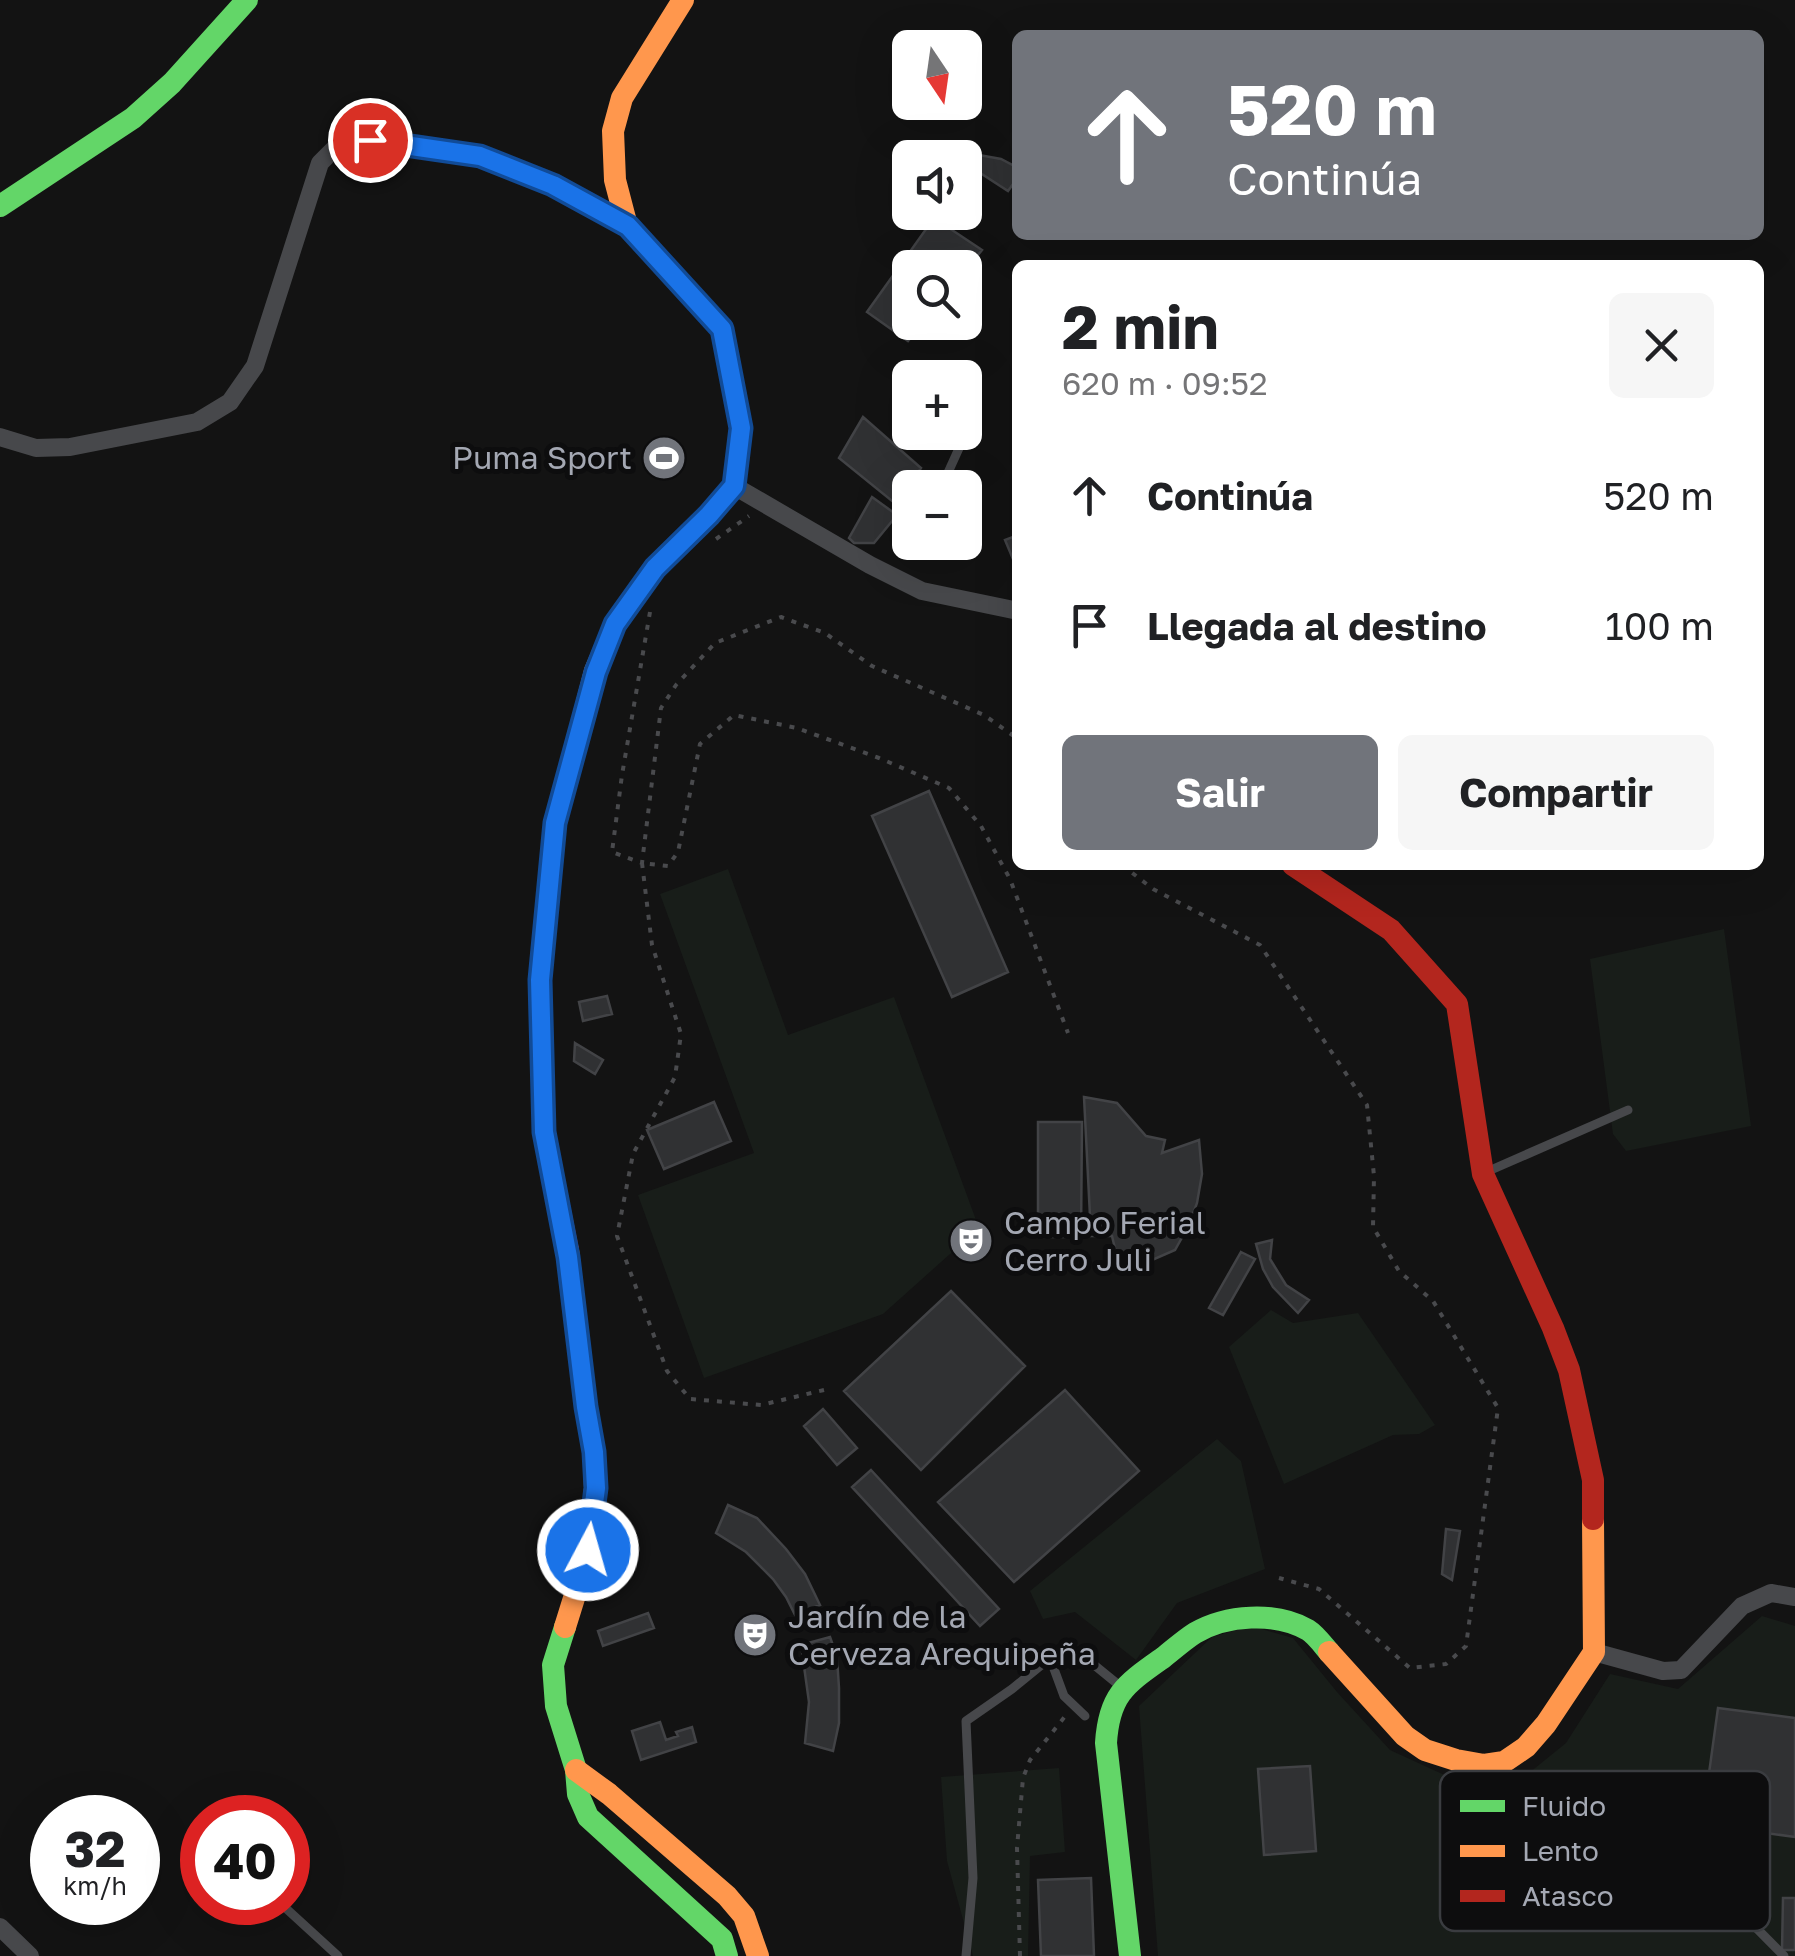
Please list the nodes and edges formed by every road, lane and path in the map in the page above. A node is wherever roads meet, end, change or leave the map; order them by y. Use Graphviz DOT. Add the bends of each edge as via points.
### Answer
graph roads {
  1 [pos="247,0"];
  2 [pos="683,0"];
  3 [pos="0,206"];
  4 [pos="628,226"];
  5 [pos="0,437"];
  6 [pos="734,486"];
  7 [pos="765,504"];
  8 [pos="710,544"];
  9 [pos="1012,609"];
  10 [pos="650,612"];
  11 [pos="1012,735"];
  12 [pos="642,863"];
  13 [pos="1129,870"];
  14 [pos="1301,870"];
  15 [pos="1068,1034"];
  16 [pos="1628,1110"];
  17 [pos="1482,1174"];
  18 [pos="824,1390"];
  19 [pos="1279,1578"];
  20 [pos="1795,1597"];
  21 [pos="1594,1652"];
  22 [pos="1050,1658"];
  23 [pos="1122,1688"];
  24 [pos="1073,1707"];
  25 [pos="1086,1716"];
  26 [pos="576,1770"];
  27 [pos="304,1925"];
  28 [pos="0,1928"];
  29 [pos="1759,1931"];
  30 [pos="30,1956"];
  31 [pos="338,1956"];
  32 [pos="727,1956"];
  33 [pos="758,1956"];
  34 [pos="966,1956"];
  35 [pos="1020,1956"];
  36 [pos="1130,1956"];
  37 [pos="1784,1956"];
  1 -- 3 [label="street" via="132,118"];
  2 -- 4 [label="street" via="622,98 613,131 615,180"];
  4 -- 5 [label="street" via="480,156 370,140 338,145 320,163 255,366 230,402 197,422 70,447 36,448"];
  4 -- 6 [label="street" via="722,329 741,428"];
  6 -- 7 [label="street"];
  6 -- 26 [label="street" via="655,568 615,624 555,823 540,980 544,1132 568,1257 596,1488 588,1550 553,1666 556,1706"];
  7 -- 8 [label="path"];
  7 -- 9 [label="street" via="922,591"];
  10 -- 12 [label="path" via="612,852"];
  11 -- 12 [label="path" via="984,714 872,666 825,633 780,617 715,643 661,708"];
  12 -- 15 [label="path" via="668,866 678,852 700,744 734,715 796,728 878,758 950,788 981,826 1010,879"];
  12 -- 18 [label="path" via="652,945 680,1034 675,1077 633,1154 617,1236 668,1372 690,1399 761,1405"];
  13 -- 19 [label="path" via="1260,946 1366,1105 1373,1227 1399,1272 1433,1301 1498,1408 1466,1646 1446,1664 1410,1668 1319,1588"];
  14 -- 17 [label="street" via="1391,930 1457,1004"];
  16 -- 17 [label="lane"];
  17 -- 21 [label="street" via="1569,1370 1589,1455"];
  20 -- 21 [label="street" via="1770,1593 1742,1606 1681,1670 1662,1672"];
  21 -- 23 [label="street" via="1526,1747 1504,1762 1484,1764 1425,1750 1405,1736 1311,1632 1296,1624 1260,1617 1226,1621 1199,1631"];
  22 -- 23 [label="lane" via="1078,1657"];
  22 -- 24 [label="lane"];
  22 -- 34 [label="lane" via="966,1722 972,1878"];
  23 -- 36 [label="street" via="1106,1718 1106,1743"];
  24 -- 25 [label="lane"];
  24 -- 35 [label="path" via="1030,1760 1024,1778 1017,1848"];
  26 -- 32 [label="street" via="588,1818 722,1939"];
  26 -- 33 [label="street" via="726,1896 744,1916"];
  27 -- 31 [label="lane"];
  28 -- 30 [label="street"];
  29 -- 37 [label="lane"];
}
